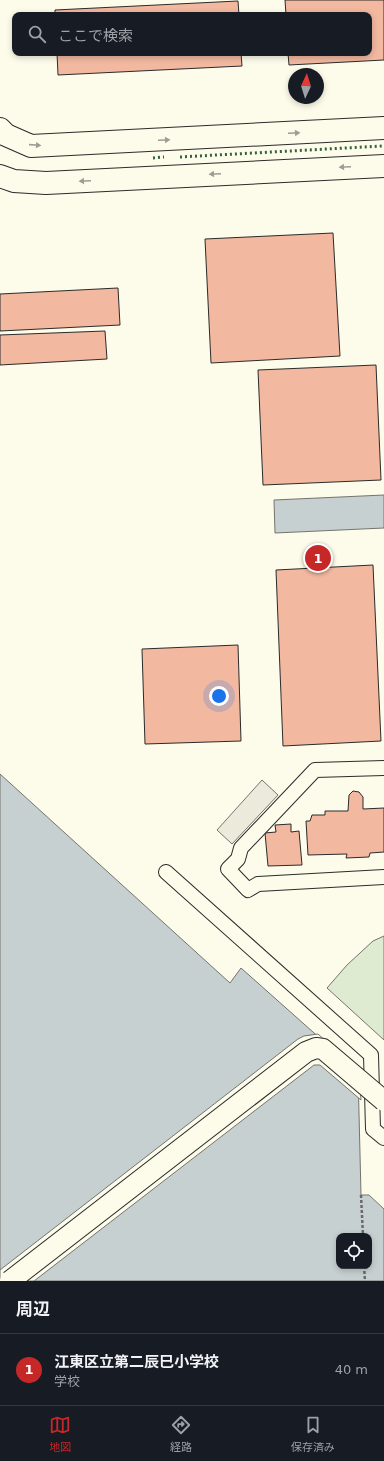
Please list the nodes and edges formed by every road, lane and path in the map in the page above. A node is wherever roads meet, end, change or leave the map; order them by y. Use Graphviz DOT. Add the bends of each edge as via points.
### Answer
graph roads {
  1 [pos="384,128"];
  2 [pos="0,129"];
  3 [pos="384,166"];
  4 [pos="0,176"];
  5 [pos="384,768"];
  6 [pos="166,872"];
  7 [pos="384,877"];
  8 [pos="384,1101"];
  9 [pos="384,1138"];
  10 [pos="361,1195"];
  11 [pos="363,1233"];
  12 [pos="364,1269"];
  13 [pos="10,1281"];
  14 [pos="365,1281"];
  2 -- 1 [label="street, one-way" via="6,135 31,146"];
  3 -- 4 [label="street, one-way" via="46,183 14,181"];
  5 -- 7 [label="lane" via="315,770 241,848 238,859 228,869 248,890 258,884"];
  6 -- 9 [label="lane" via="371,1055 373,1129"];
  8 -- 13 [label="street, bridge" via="322,1049 316,1048 306,1052"];
  10 -- 11 [label="path"];
  12 -- 14 [label="path"];
}
